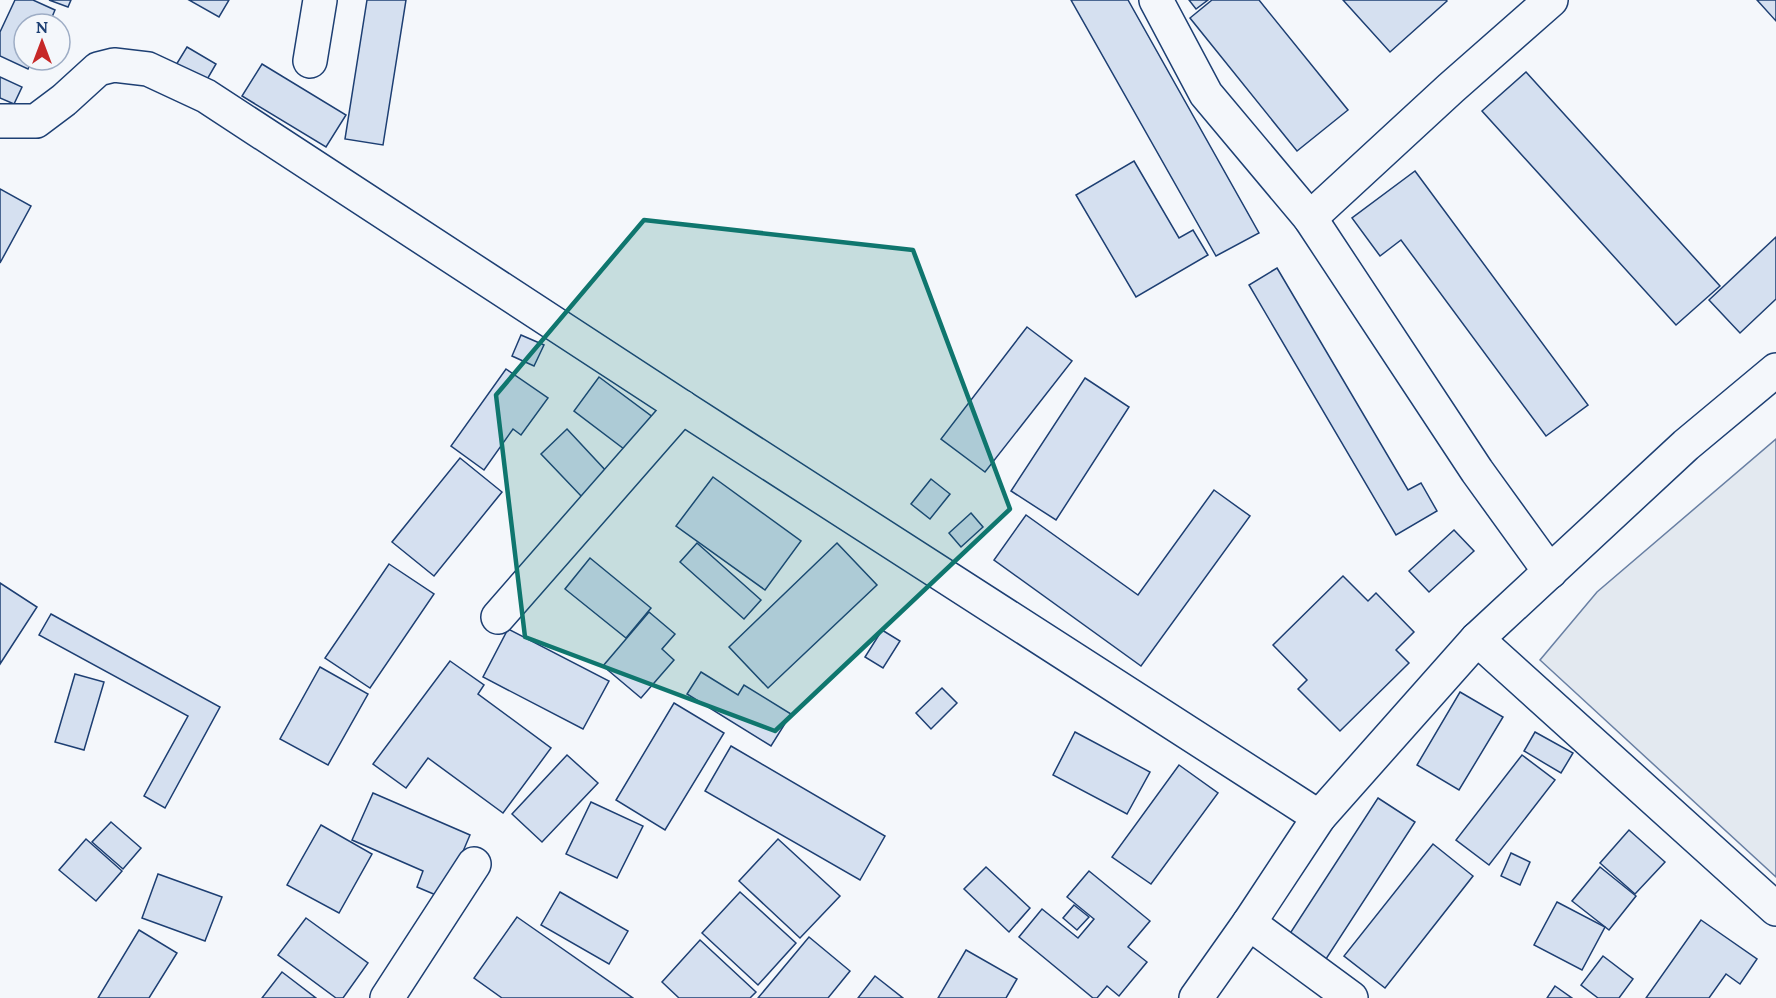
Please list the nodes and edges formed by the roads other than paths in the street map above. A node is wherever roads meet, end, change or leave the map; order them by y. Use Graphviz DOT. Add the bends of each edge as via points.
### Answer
graph roads {
  1 [pos="320,0"];
  2 [pos="1156,0"];
  3 [pos="1551,0"];
  4 [pos="310,61"];
  5 [pos="0,121"];
  6 [pos="1310,218"];
  7 [pos="1776,370"];
  8 [pos="682,406"];
  9 [pos="1550,572"];
  10 [pos="498,616"];
  11 [pos="1477,639"];
  12 [pos="1319,817"];
  13 [pos="474,864"];
  14 [pos="1776,909"];
  15 [pos="1249,923"];
  16 [pos="387,998"];
  17 [pos="1196,998"];
  18 [pos="1351,998"];
  1 -- 4 [label="street"];
  2 -- 6 [label="street" via="1206,94"];
  3 -- 6 [label="street"];
  5 -- 8 [label="street" via="36,121 98,69 114,65 148,69 206,96"];
  6 -- 9 [label="street" via="1477,471"];
  7 -- 9 [label="street" via="1686,445"];
  8 -- 10 [label="street"];
  8 -- 12 [label="street"];
  9 -- 11 [label="street"];
  11 -- 12 [label="street"];
  11 -- 14 [label="street"];
  12 -- 15 [label="street"];
  13 -- 16 [label="street"];
  15 -- 17 [label="street"];
  15 -- 18 [label="street"];
}
